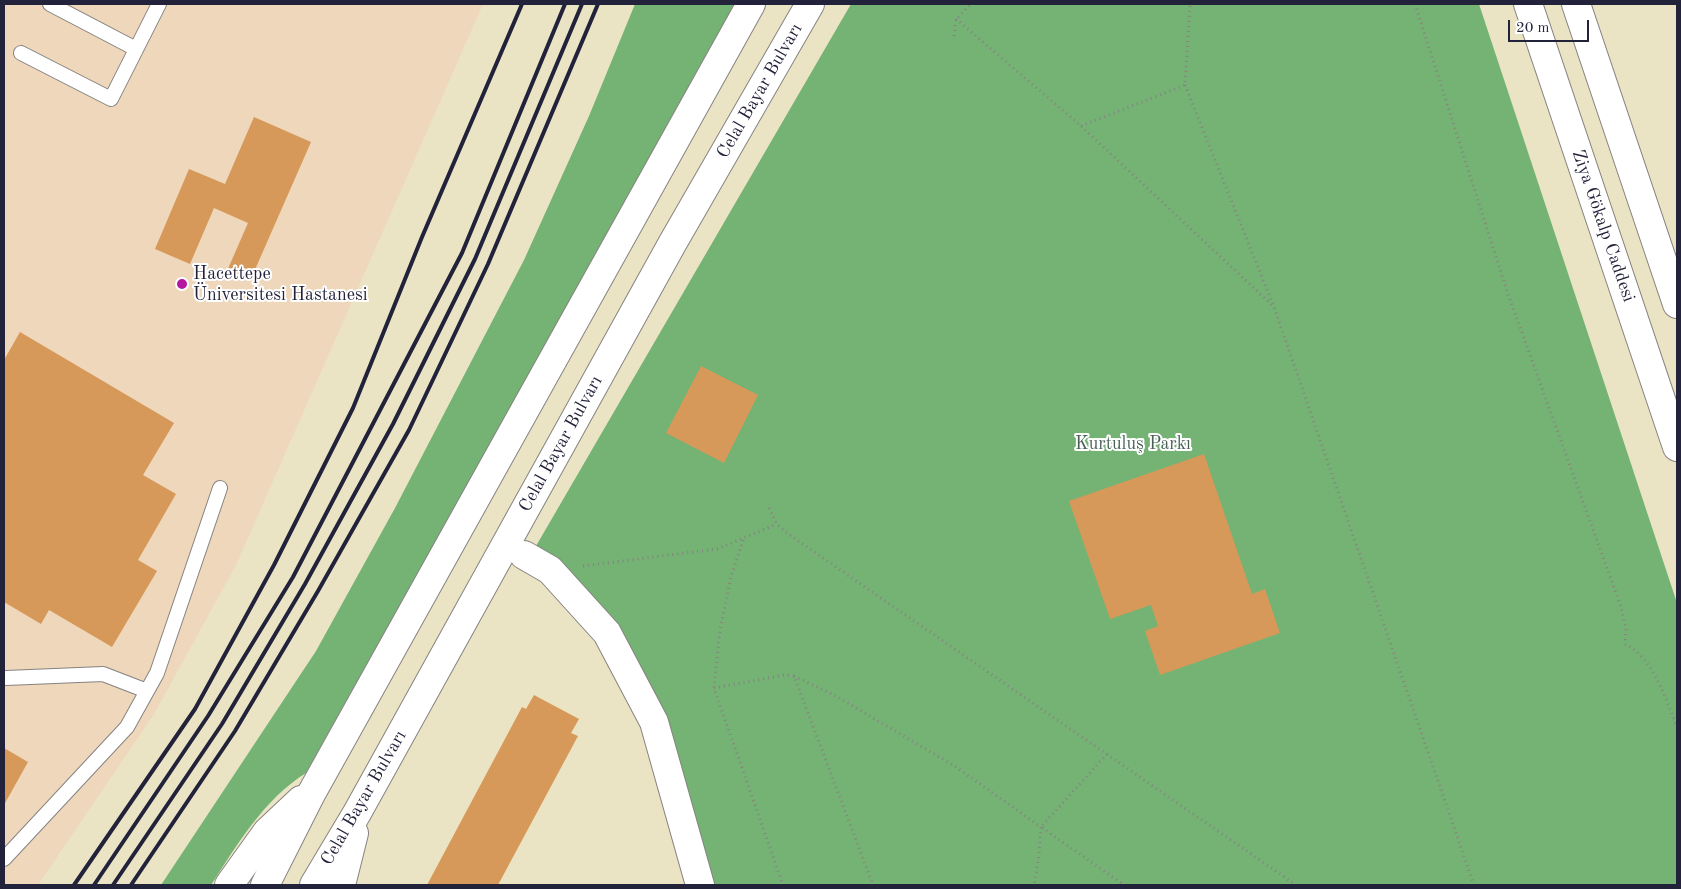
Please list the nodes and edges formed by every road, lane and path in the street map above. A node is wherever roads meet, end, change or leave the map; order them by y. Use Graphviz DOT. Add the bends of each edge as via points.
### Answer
graph roads {
  1 [pos="50,4"];
  2 [pos="159,4"];
  3 [pos="751,4"];
  4 [pos="810,4"];
  5 [pos="971,4"];
  6 [pos="1190,4"];
  7 [pos="1415,4"];
  8 [pos="1528,4"];
  9 [pos="1576,4"];
  10 [pos="956,20"];
  11 [pos="954,36"];
  12 [pos="136,49"];
  13 [pos="20,53"];
  14 [pos="1185,86"];
  15 [pos="1081,126"];
  16 [pos="1677,304"];
  17 [pos="1274,307"];
  18 [pos="1677,447"];
  19 [pos="220,488"];
  20 [pos="769,508"];
  21 [pos="776,524"];
  22 [pos="743,540"];
  23 [pos="524,555"];
  24 [pos="550,570"];
  25 [pos="794,676"];
  26 [pos="4,678"];
  27 [pos="714,688"];
  28 [pos="147,691"];
  29 [pos="1677,727"];
  30 [pos="1107,754"];
  31 [pos="311,794"];
  32 [pos="357,813"];
  33 [pos="1040,827"];
  34 [pos="4,859"];
  35 [pos="229,885"];
  36 [pos="265,885"];
  37 [pos="314,885"];
  38 [pos="341,885"];
  39 [pos="700,885"];
  40 [pos="783,885"];
  41 [pos="873,885"];
  42 [pos="1034,885"];
  43 [pos="1124,885"];
  44 [pos="1296,885"];
  45 [pos="1474,885"];
  1 -- 12 [label="lane"];
  2 -- 12 [label="lane"];
  3 -- 31 [label="main road"];
  4 -- 32 [label="main road, Celal Bayar Bulvarı" via="672,244"];
  5 -- 10 [label="path"];
  6 -- 14 [label="path"];
  7 -- 29 [label="path" via="1508,294 1621,607 1626,629 1625,644 1636,650 1654,676"];
  8 -- 18 [label="main road, Ziya Gökalp Caddesi"];
  9 -- 16 [label="main road"];
  10 -- 11 [label="path"];
  10 -- 15 [label="path"];
  12 -- 13 [label="lane" via="111,99"];
  14 -- 15 [label="path"];
  14 -- 17 [label="path"];
  15 -- 17 [label="path"];
  17 -- 45 [label="path"];
  19 -- 28 [label="lane" via="157,673"];
  20 -- 21 [label="path"];
  21 -- 22 [label="path"];
  21 -- 30 [label="path"];
  22 -- 24 [label="path" via="717,549"];
  22 -- 27 [label="path" via="720,630"];
  23 -- 24 [label="main road"];
  24 -- 39 [label="main road" via="607,634 654,722"];
  25 -- 27 [label="path"];
  25 -- 33 [label="path" via="844,701 956,767"];
  25 -- 41 [label="path"];
  26 -- 28 [label="lane" via="103,674"];
  27 -- 40 [label="path"];
  28 -- 34 [label="lane" via="127,727"];
  30 -- 33 [label="path"];
  30 -- 44 [label="path"];
  31 -- 35 [label="main road" via="295,803 267,832"];
  31 -- 36 [label="main road"];
  32 -- 37 [label="main road, Celal Bayar Bulvarı"];
  32 -- 38 [label="main road"];
  33 -- 42 [label="path"];
  33 -- 43 [label="path"];
}
